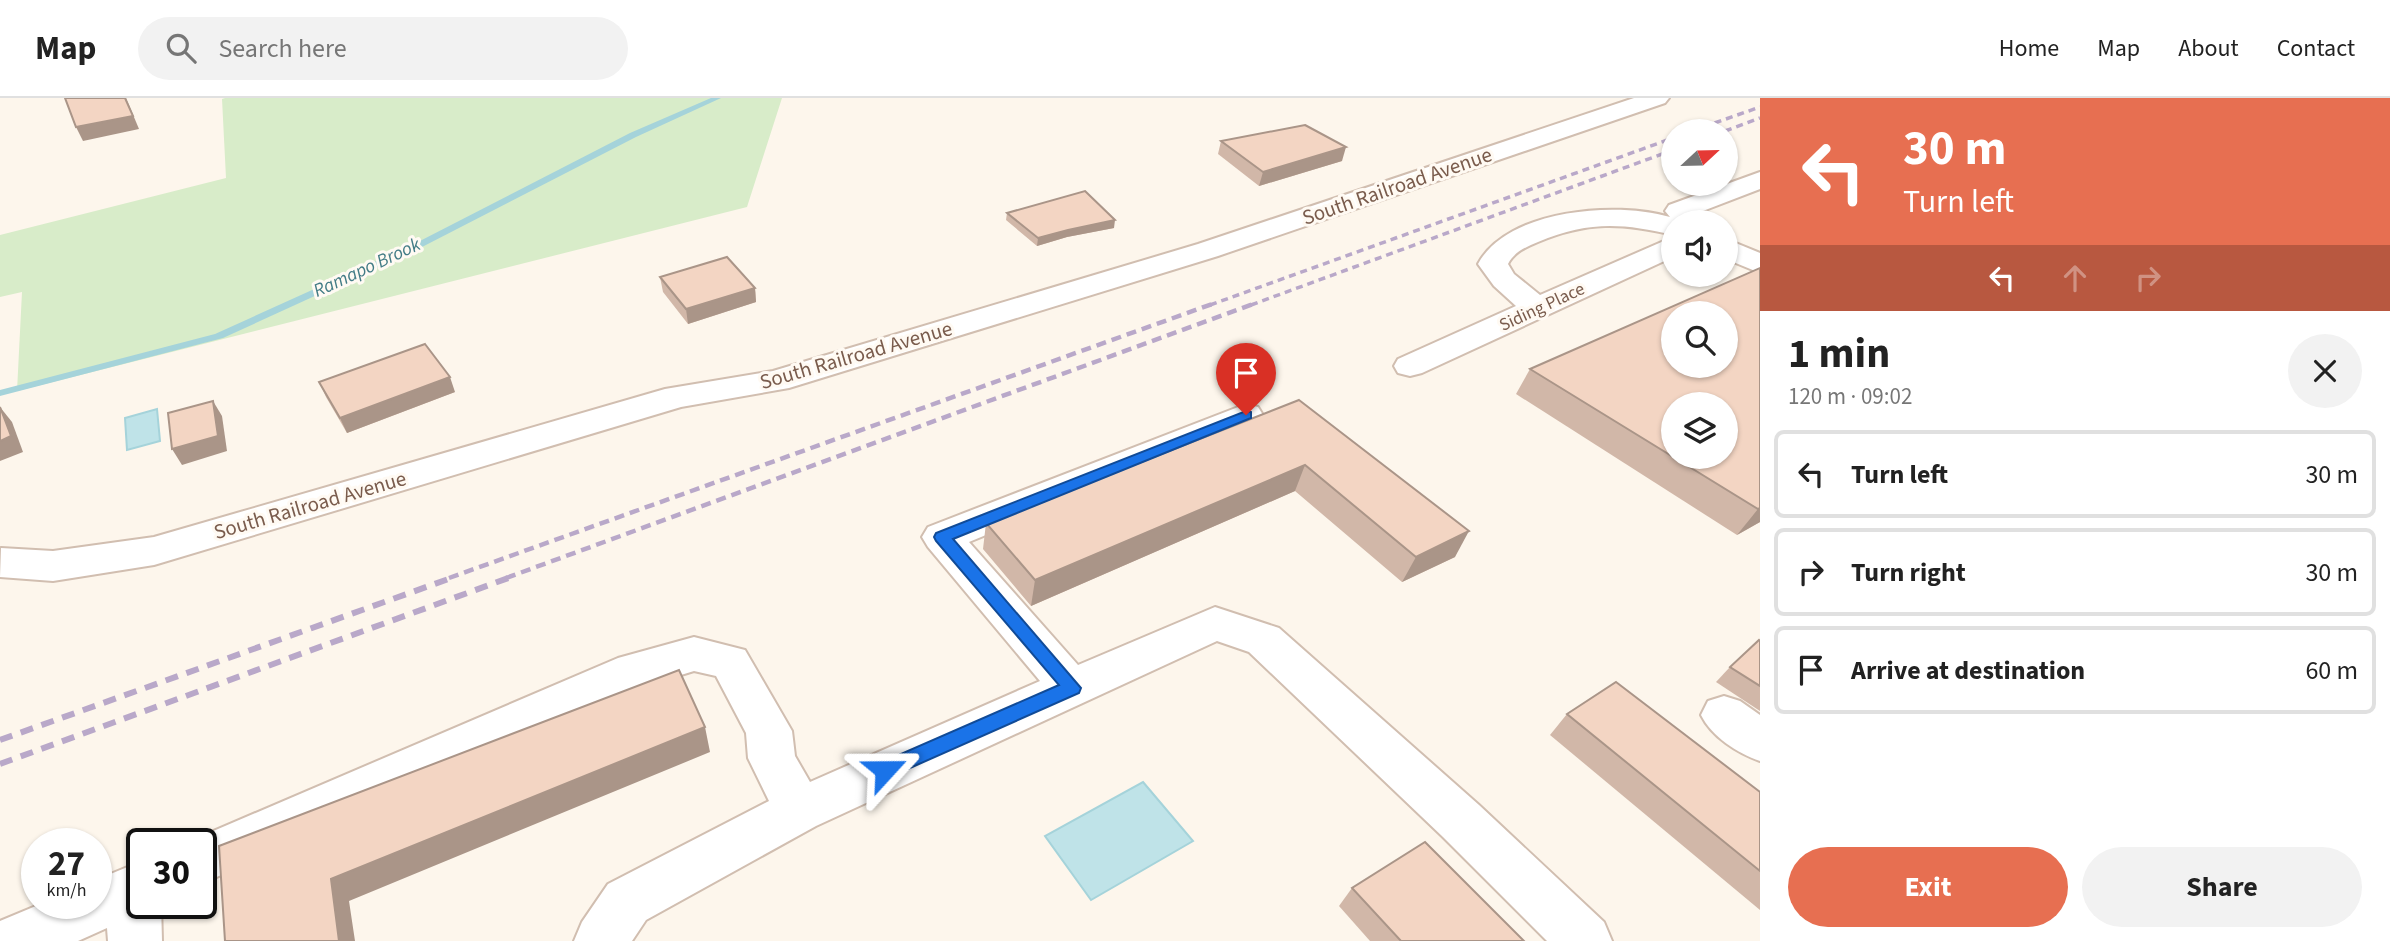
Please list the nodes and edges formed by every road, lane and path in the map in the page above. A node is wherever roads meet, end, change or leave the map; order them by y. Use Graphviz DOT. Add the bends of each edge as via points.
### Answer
graph roads {
  1 [pos="1657,98"];
  2 [pos="1760,180"];
  3 [pos="1682,210"];
  4 [pos="1661,224"];
  5 [pos="1661,252"];
  6 [pos="1738,254"];
  7 [pos="1760,264"];
  8 [pos="1536,309"];
  9 [pos="1410,366"];
  10 [pos="1246,415"];
  11 [pos="1,563"];
  12 [pos="1072,688"];
  13 [pos="799,810"];
  14 [pos="217,853"];
  15 [pos="126,909"];
  16 [pos="20,940"];
  17 [pos="601,941"];
  18 [pos="1585,941"];
  1 -- 11 [label="street, South Railroad Avenue" via="1209,250 777,381 677,397 154,551 53,566"];
  2 -- 3 [label="street"];
  4 -- 8 [label="street" via="1626,216 1596,216 1569,221 1498,252 1493,264"];
  5 -- 8 [label="street, Siding Place"];
  6 -- 7 [label="street"];
  8 -- 9 [label="street, Siding Place"];
  10 -- 12 [label="street" via="942,537"];
  12 -- 13 [label="street"];
  12 -- 18 [label="street" via="1215,623 1264,640"];
  13 -- 14 [label="street" via="772,758 769,731 730,662 694,654 634,671"];
  13 -- 17 [label="street" via="627,902"];
  15 -- 16 [label="street"];
}
